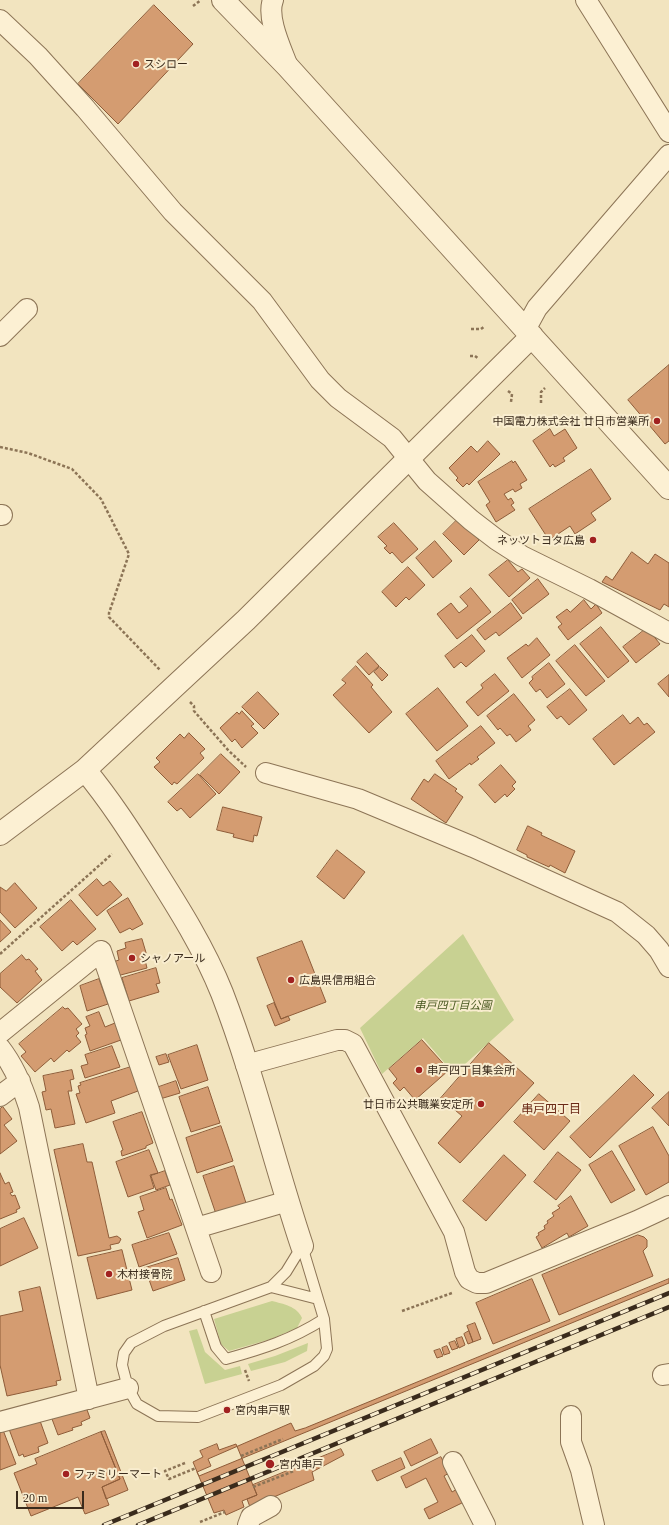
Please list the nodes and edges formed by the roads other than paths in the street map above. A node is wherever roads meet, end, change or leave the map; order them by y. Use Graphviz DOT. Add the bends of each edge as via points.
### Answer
graph roads {
  1 [pos="222,0"];
  2 [pos="273,0"];
  3 [pos="586,0"];
  4 [pos="0,20"];
  5 [pos="288,67"];
  6 [pos="669,132"];
  7 [pos="669,155"];
  8 [pos="27,309"];
  9 [pos="529,333"];
  10 [pos="0,336"];
  11 [pos="408,460"];
  12 [pos="669,488"];
  13 [pos="669,633"];
  14 [pos="85,770"];
  15 [pos="266,773"];
  16 [pos="0,834"];
  17 [pos="669,967"];
  18 [pos="0,1034"];
  19 [pos="0,1048"];
  20 [pos="246,1065"];
  21 [pos="20,1081"];
  22 [pos="0,1096"];
  23 [pos="288,1201"];
  24 [pos="669,1206"];
  25 [pos="196,1228"];
  26 [pos="302,1246"];
  27 [pos="211,1272"];
  28 [pos="271,1287"];
  29 [pos="318,1299"];
  30 [pos="204,1311"];
  31 [pos="324,1319"];
  32 [pos="128,1388"];
  33 [pos="89,1399"];
  34 [pos="571,1416"];
  35 [pos="0,1422"];
  36 [pos="453,1462"];
  37 [pos="271,1506"];
  38 [pos="248,1525"];
  39 [pos="485,1525"];
  40 [pos="594,1525"];
  1 -- 5 [label="street"];
  2 -- 5 [label="street" via="273,28"];
  3 -- 6 [label="street"];
  4 -- 11 [label="street" via="38,56 85,108 173,212 262,301 320,380 338,398 384,432"];
  5 -- 9 [label="street"];
  7 -- 9 [label="street" via="537,308"];
  8 -- 10 [label="street"];
  9 -- 11 [label="street"];
  9 -- 12 [label="street"];
  11 -- 13 [label="street" via="436,489 497,540 522,556"];
  11 -- 14 [label="street" via="246,620"];
  14 -- 16 [label="street"];
  14 -- 20 [label="street" via="113,805 201,946 221,992"];
  15 -- 17 [label="street" via="358,799 474,847 617,912 646,935"];
  18 -- 25 [label="street" via="101,951"];
  19 -- 21 [label="street"];
  20 -- 23 [label="street"];
  20 -- 24 [label="street" via="337,1040 353,1044 454,1232 469,1280 477,1284 486,1283"];
  21 -- 22 [label="street"];
  21 -- 33 [label="street" via="29,1107"];
  23 -- 25 [label="street"];
  23 -- 26 [label="street"];
  25 -- 27 [label="street"];
  26 -- 28 [label="lane" via="286,1272"];
  26 -- 29 [label="lane"];
  28 -- 29 [label="lane"];
  28 -- 30 [label="lane"];
  29 -- 31 [label="lane"];
  30 -- 31 [label="lane" via="216,1347 226,1359 272,1346 301,1334"];
  30 -- 32 [label="lane" via="164,1326 131,1343 124,1353 122,1365"];
  31 -- 32 [label="lane" via="328,1348 314,1366 281,1386 198,1417 158,1416 137,1404"];
  32 -- 33 [label="street"];
  33 -- 35 [label="street"];
  34 -- 40 [label="street" via="571,1442 581,1470"];
  36 -- 39 [label="street"];
  37 -- 38 [label="street" via="251,1517"];
}
